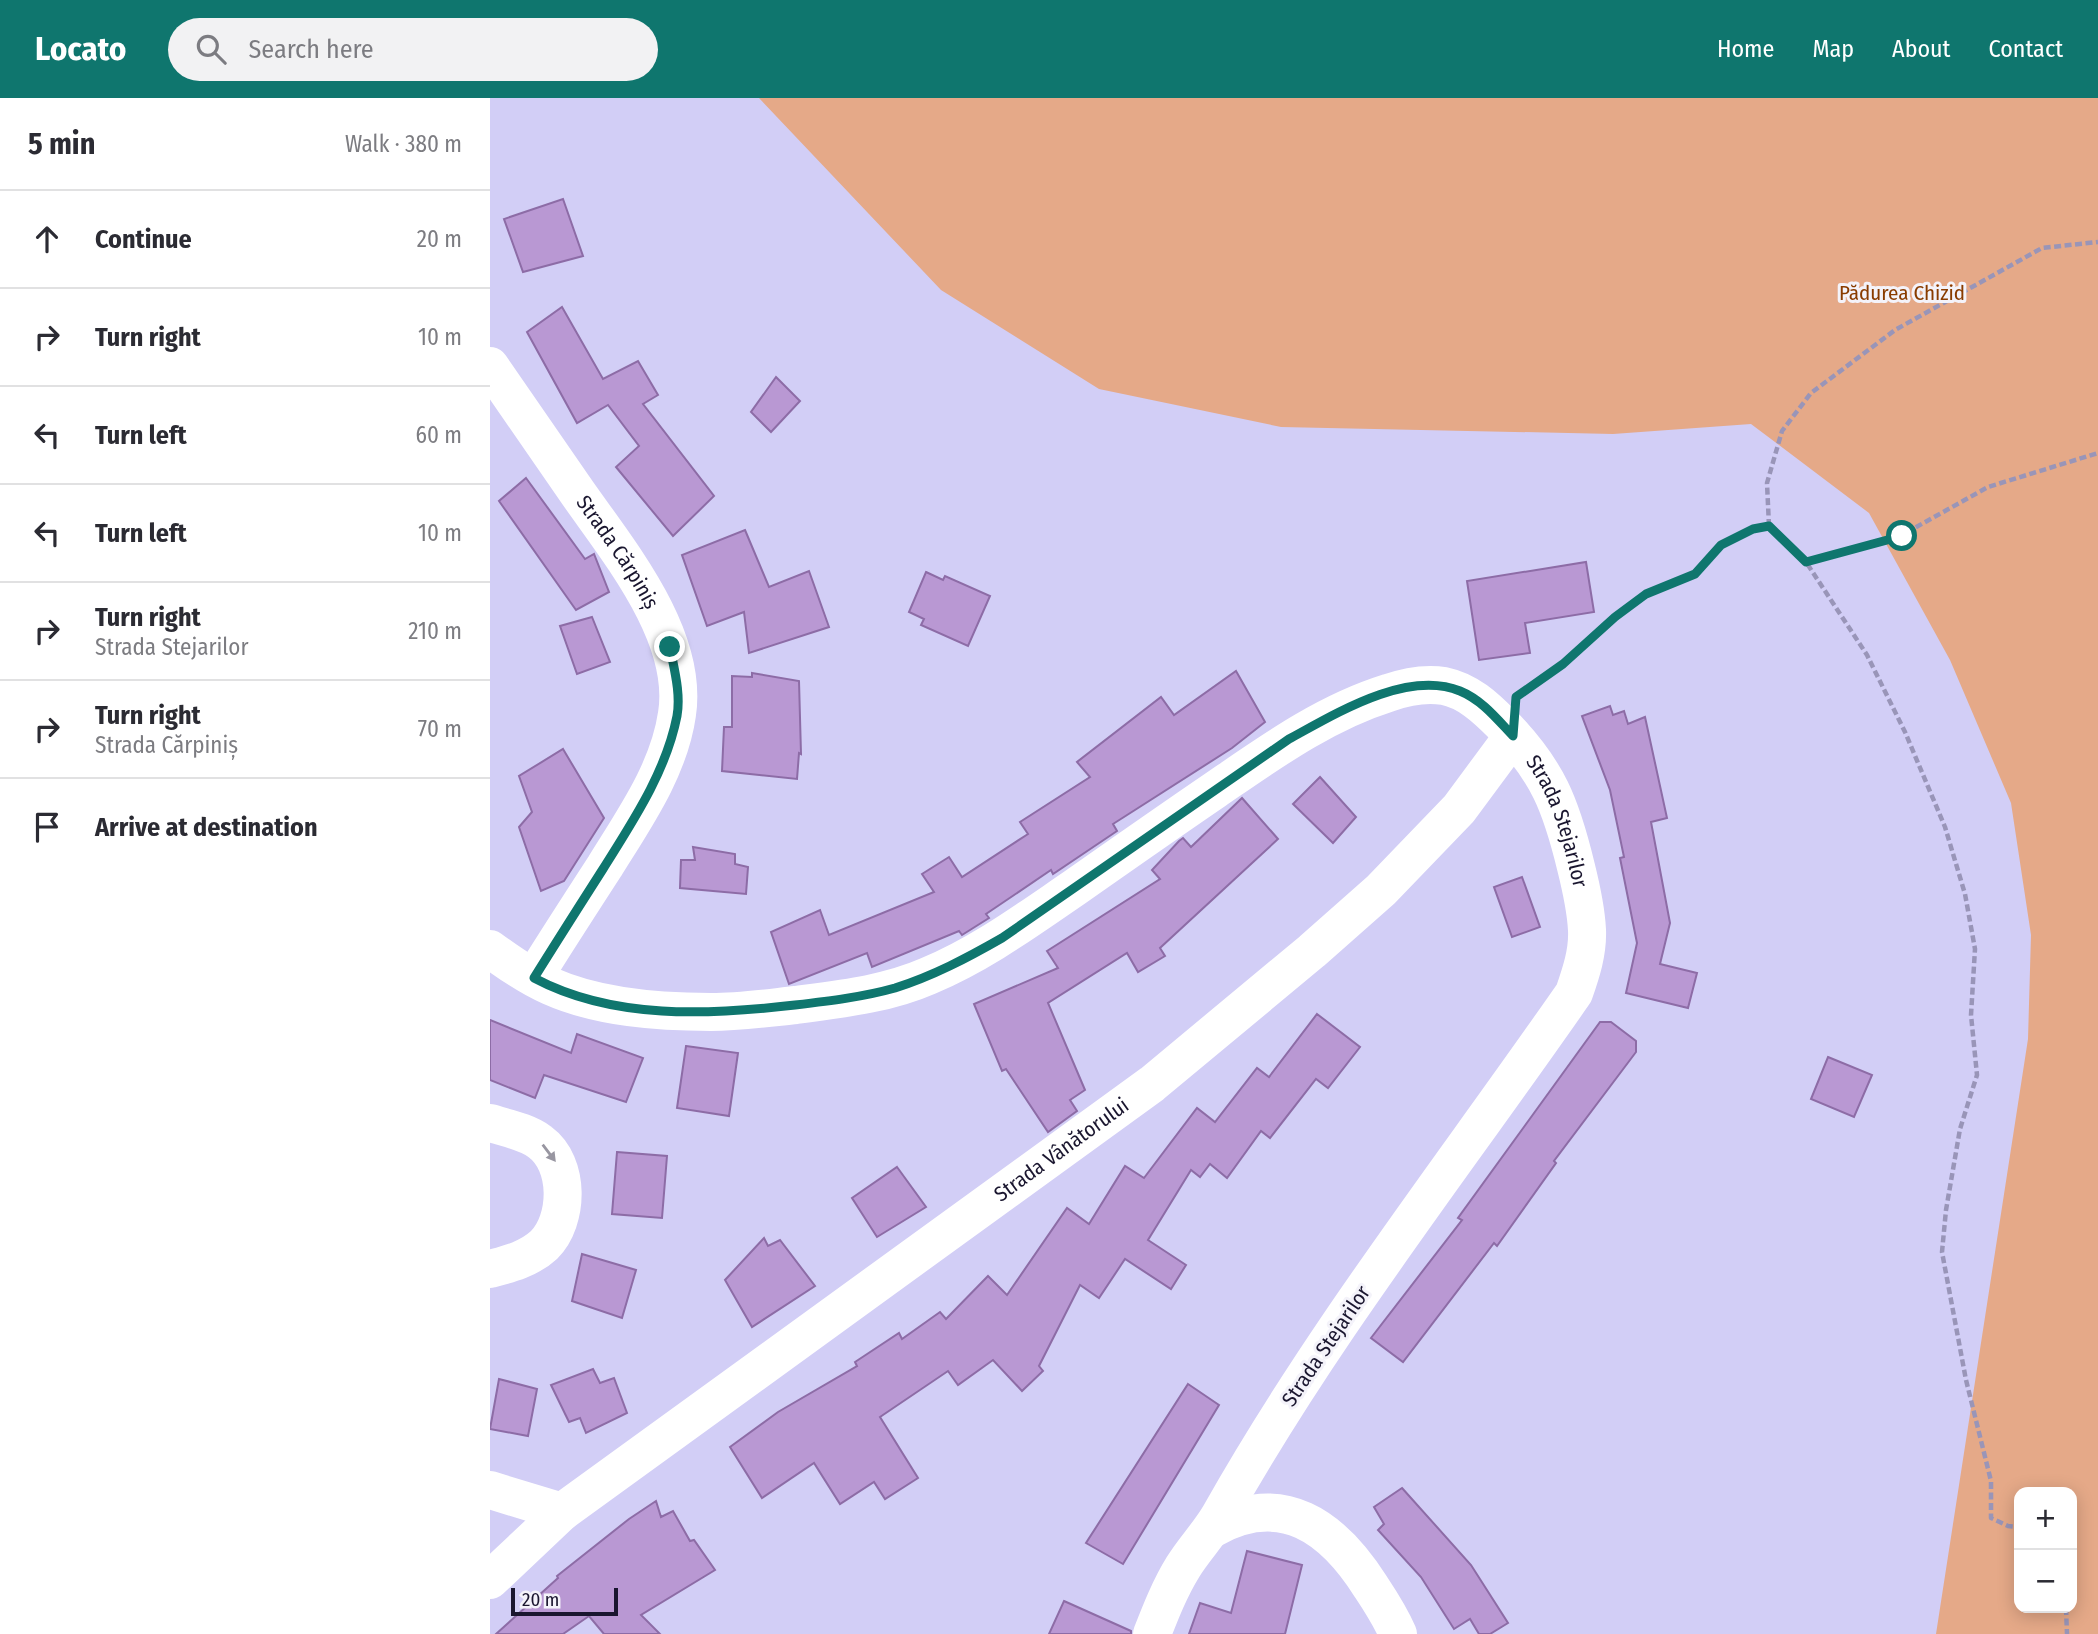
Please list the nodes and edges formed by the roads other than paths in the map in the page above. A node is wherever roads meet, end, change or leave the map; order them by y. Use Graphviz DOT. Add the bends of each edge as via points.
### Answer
graph roads {
  1 [pos="490,366"];
  2 [pos="1513,736"];
  3 [pos="490,949"];
  4 [pos="534,978"];
  5 [pos="490,1123"];
  6 [pos="490,1269"];
  7 [pos="490,1490"];
  8 [pos="562,1512"];
  9 [pos="1212,1529"];
  10 [pos="490,1580"];
  11 [pos="1152,1634"];
  12 [pos="1398,1634"];
  1 -- 4 [label="street, Strada Cărpiniș" via="651,604 670,647 677,685 677,713 657,777"];
  2 -- 4 [label="street, Strada Stejarilor" via="1483,705 1461,691 1441,686 1416,685 1363,702 1289,739 1002,938 958,963 895,988 734,1012 681,1012 588,999"];
  2 -- 8 [label="street, Strada Vânătorului" via="1459,809 1381,890 1152,1084"];
  2 -- 9 [label="street, Strada Stejarilor" via="1552,789 1578,878 1587,931 1574,993 1307,1372"];
  3 -- 4 [label="street, Strada Stejarilor"];
  5 -- 6 [label="street, one-way" via="540,1142 553,1154 563,1194 560,1217 545,1244 519,1262"];
  7 -- 8 [label="street"];
  8 -- 10 [label="street, Strada Vânătorului"];
  9 -- 11 [label="street, Strada Stejarilor" via="1166,1596"];
  9 -- 12 [label="street" via="1258,1512 1287,1513 1309,1522 1357,1564"];
}
